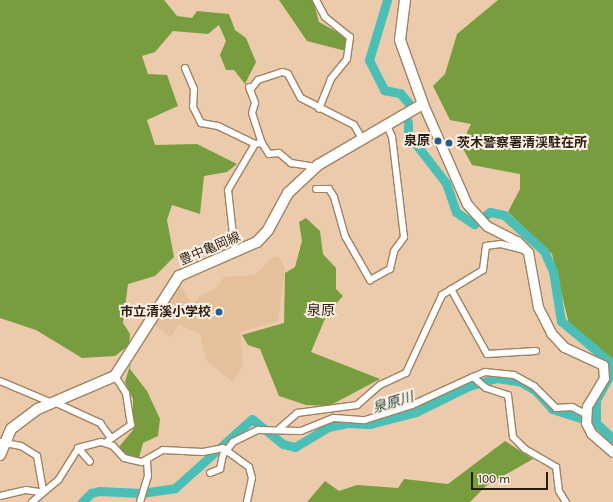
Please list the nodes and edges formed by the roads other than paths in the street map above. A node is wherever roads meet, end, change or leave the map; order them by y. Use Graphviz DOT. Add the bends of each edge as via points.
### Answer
graph roads {
  1 [pos="316,0"];
  2 [pos="405,0"];
  3 [pos="185,68"];
  4 [pos="422,104"];
  5 [pos="318,109"];
  6 [pos="386,125"];
  7 [pos="362,140"];
  8 [pos="262,143"];
  9 [pos="255,144"];
  10 [pos="316,168"];
  11 [pos="316,189"];
  12 [pos="528,252"];
  13 [pos="236,254"];
  14 [pos="451,289"];
  15 [pos="536,351"];
  16 [pos="115,376"];
  17 [pos="473,377"];
  18 [pos="0,381"];
  19 [pos="51,402"];
  20 [pos="586,418"];
  21 [pos="280,428"];
  22 [pos="111,438"];
  23 [pos="2,441"];
  24 [pos="105,442"];
  25 [pos="78,448"];
  26 [pos="226,450"];
  27 [pos="613,452"];
  28 [pos="0,455"];
  29 [pos="90,462"];
  30 [pos="147,462"];
  31 [pos="210,473"];
  32 [pos="41,491"];
  33 [pos="0,496"];
  34 [pos="32,502"];
  35 [pos="140,502"];
  36 [pos="247,502"];
  37 [pos="566,502"];
  1 -- 5 [label="street" via="325,17 350,37 347,59 331,79"];
  2 -- 4 [label="main road" via="400,40"];
  3 -- 9 [label="street" via="194,89 193,107 201,123 207,127 218,126"];
  4 -- 6 [label="main road, 豊中亀岡線"];
  4 -- 12 [label="main road" via="458,187 476,215 483,222 517,241"];
  5 -- 7 [label="street" via="354,125"];
  5 -- 8 [label="street" via="301,98 288,74 283,72 258,80 250,88 255,103 252,112"];
  6 -- 7 [label="main road, 豊中亀岡線"];
  6 -- 11 [label="street" via="392,137 404,236 394,251 390,269 370,280 345,236 329,189"];
  7 -- 10 [label="main road, 豊中亀岡線"];
  8 -- 9 [label="street"];
  8 -- 10 [label="street" via="269,154 279,154 291,163"];
  9 -- 13 [label="street" via="228,190"];
  10 -- 13 [label="main road, 豊中亀岡線" via="288,193 261,239"];
  12 -- 14 [label="street" via="501,244 486,246 484,270"];
  12 -- 20 [label="main road" via="538,307 550,333 564,347 603,366 604,378 591,396"];
  13 -- 16 [label="main road, 豊中亀岡線" via="179,276"];
  14 -- 15 [label="street" via="487,354"];
  14 -- 21 [label="street" via="442,295 406,373 380,385 357,405 297,413"];
  16 -- 19 [label="main road, 豊中亀岡線" via="98,386"];
  16 -- 22 [label="street" via="126,393 131,425"];
  17 -- 20 [label="street" via="486,372 514,376 534,386 556,408 572,407"];
  17 -- 21 [label="street" via="412,405 365,420 334,418 301,431"];
  17 -- 37 [label="street" via="486,388 508,395 513,437 525,449 556,467 559,491"];
  18 -- 19 [label="street"];
  19 -- 22 [label="street" via="100,423"];
  19 -- 23 [label="main road, 豊中亀岡線" via="11,429"];
  20 -- 27 [label="main road" via="591,432"];
  21 -- 26 [label="street" via="258,430 233,442"];
  22 -- 24 [label="street"];
  23 -- 28 [label="main road, 豊中亀岡線"];
  23 -- 32 [label="street" via="27,448 37,456"];
  24 -- 25 [label="street"];
  24 -- 30 [label="street" via="124,458"];
  25 -- 29 [label="street"];
  25 -- 32 [label="street" via="59,479"];
  26 -- 30 [label="street" via="163,450"];
  26 -- 31 [label="street" via="220,469"];
  26 -- 36 [label="street" via="249,467 252,478"];
  30 -- 35 [label="street" via="148,476"];
  32 -- 33 [label="street" via="26,490"];
  32 -- 34 [label="street"];
}
